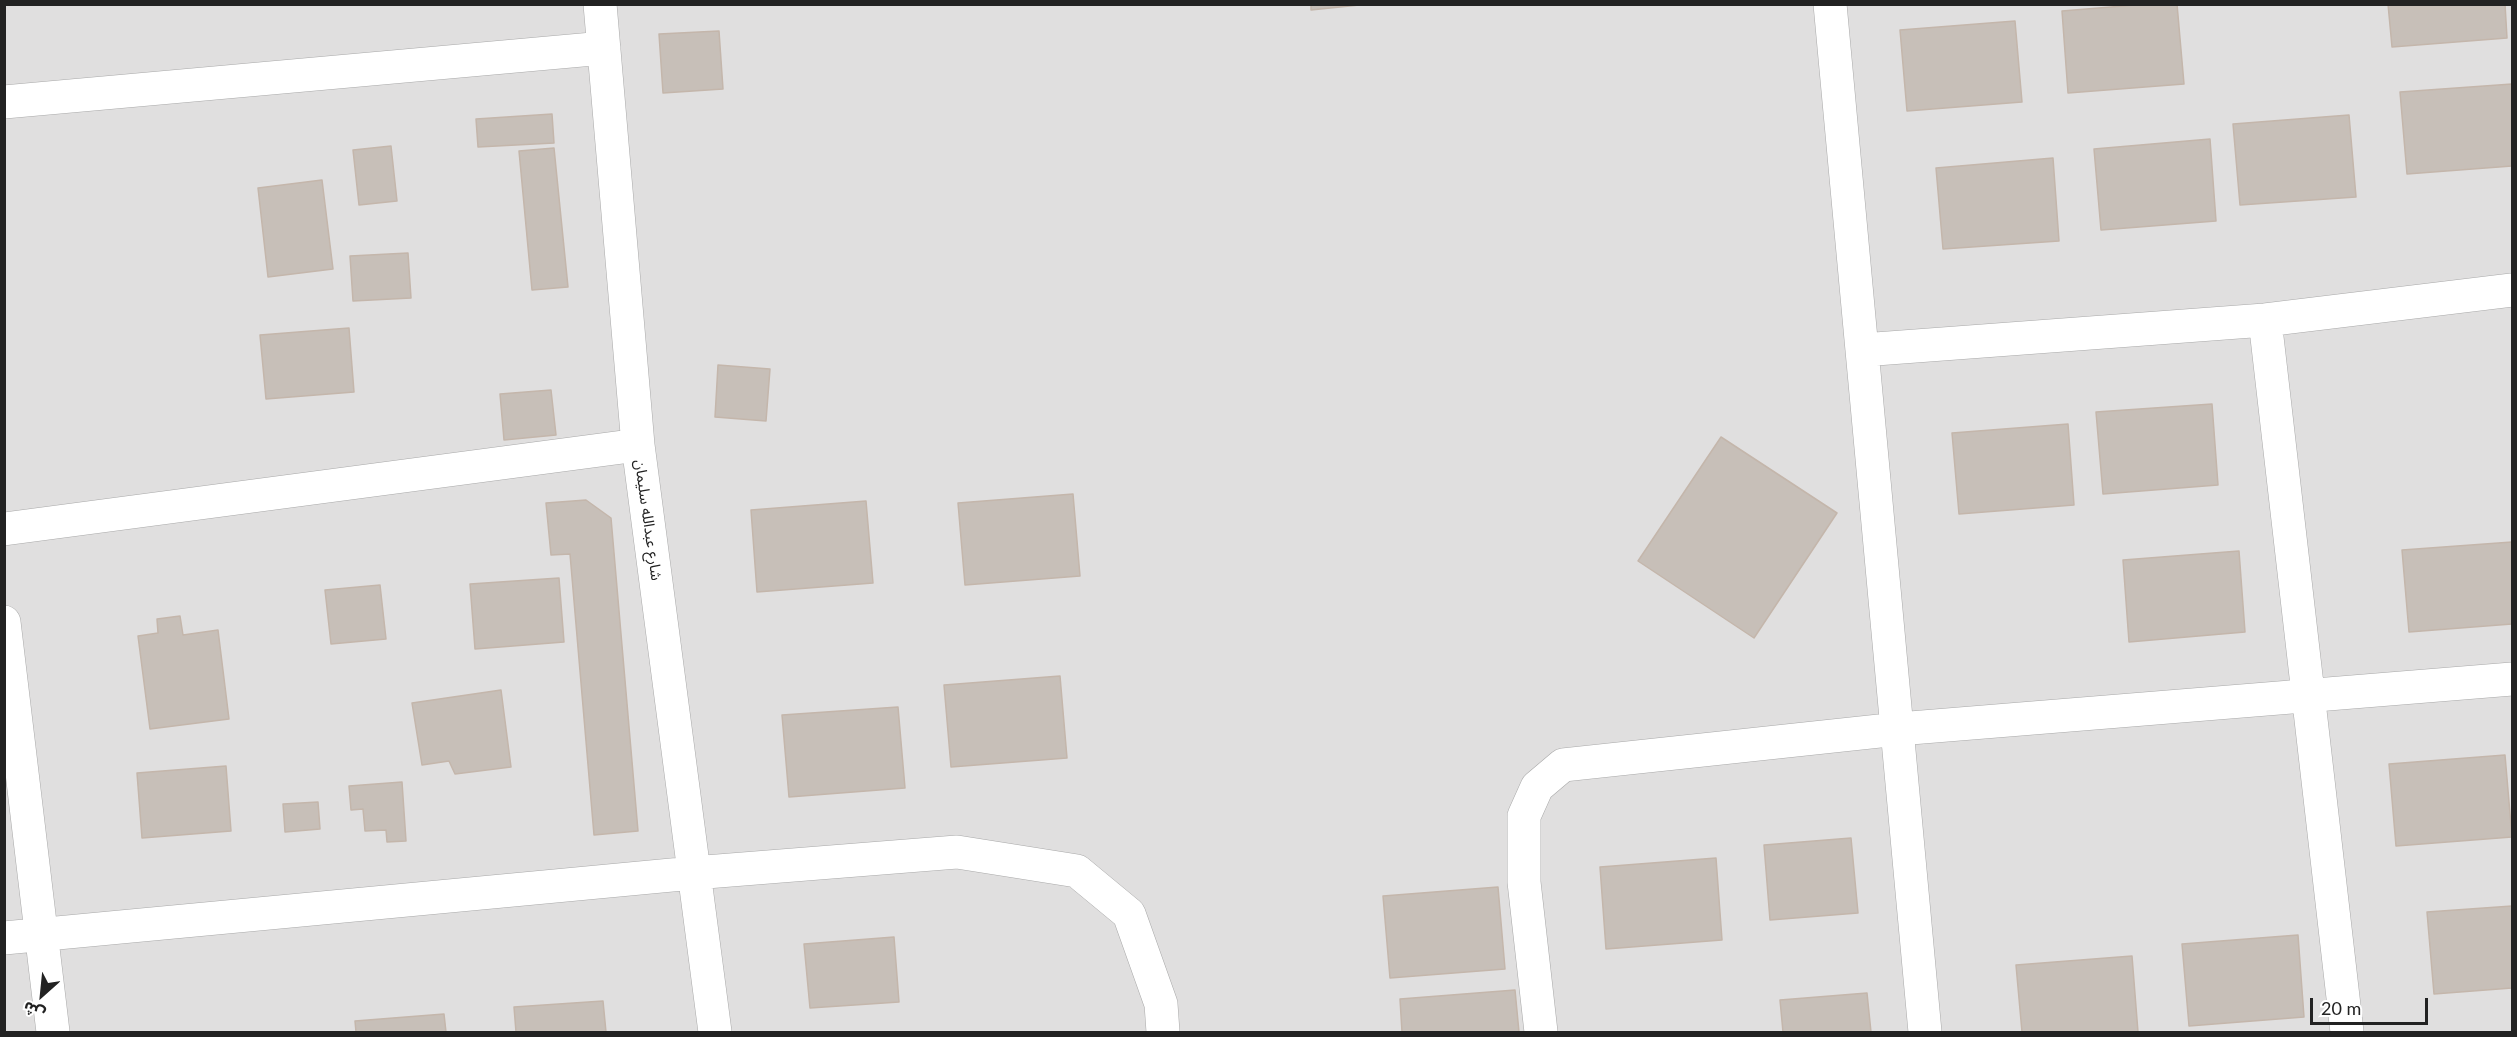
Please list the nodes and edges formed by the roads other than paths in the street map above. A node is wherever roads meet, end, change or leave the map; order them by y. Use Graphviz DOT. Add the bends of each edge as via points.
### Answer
graph roads {
  1 [pos="600,4"];
  2 [pos="1830,4"];
  3 [pos="604,48"];
  4 [pos="4,102"];
  5 [pos="2512,290"];
  6 [pos="2265,320"];
  7 [pos="1862,350"];
  8 [pos="638,445"];
  9 [pos="4,529"];
  10 [pos="4,621"];
  11 [pos="2512,679"];
  12 [pos="2308,696"];
  13 [pos="1898,729"];
  14 [pos="693,873"];
  15 [pos="40,934"];
  16 [pos="4,938"];
  17 [pos="53,1032"];
  18 [pos="715,1032"];
  19 [pos="1163,1032"];
  20 [pos="1541,1032"];
  21 [pos="1926,1032"];
  22 [pos="2347,1032"];
  1 -- 3 [label="street, شارع عبدالله سليمان"];
  2 -- 7 [label="street"];
  3 -- 4 [label="street"];
  3 -- 8 [label="street, شارع عبدالله سليمان"];
  5 -- 6 [label="street"];
  6 -- 7 [label="street"];
  6 -- 12 [label="street"];
  7 -- 13 [label="street"];
  8 -- 9 [label="street"];
  8 -- 14 [label="street, شارع عبدالله سليمان"];
  10 -- 15 [label="street"];
  11 -- 12 [label="street"];
  12 -- 13 [label="street"];
  12 -- 22 [label="street"];
  13 -- 20 [label="street" via="1563,765 1537,787 1524,816 1524,882"];
  13 -- 21 [label="street"];
  14 -- 15 [label="street"];
  14 -- 18 [label="street, شارع عبدالله سليمان"];
  14 -- 19 [label="street" via="957,852 1077,871 1129,914 1161,1004"];
  15 -- 16 [label="street"];
  15 -- 17 [label="street"];
}
